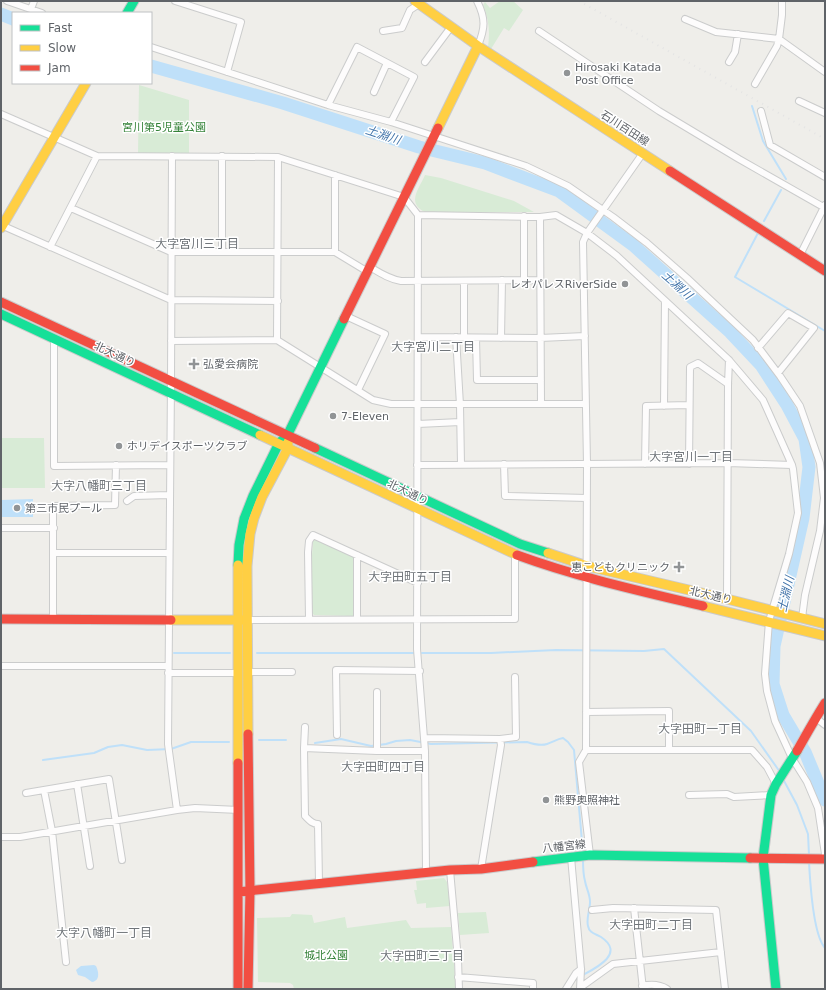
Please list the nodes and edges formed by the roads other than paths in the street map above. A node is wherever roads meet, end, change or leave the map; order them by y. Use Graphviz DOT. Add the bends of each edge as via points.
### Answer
graph roads {
  1 [pos="6,1"];
  2 [pos="34,1"];
  3 [pos="134,1"];
  4 [pos="175,1"];
  5 [pos="477,1"];
  6 [pos="782,1"];
  7 [pos="417,2"];
  8 [pos="31,9"];
  9 [pos="39,12"];
  10 [pos="128,12"];
  11 [pos="685,20"];
  12 [pos="451,27"];
  13 [pos="383,31"];
  14 [pos="539,31"];
  15 [pos="738,34"];
  16 [pos="779,39"];
  17 [pos="478,46"];
  18 [pos="152,47"];
  19 [pos="425,62"];
  20 [pos="729,62"];
  21 [pos="387,63"];
  22 [pos="824,69"];
  23 [pos="227,72"];
  24 [pos="85,84"];
  25 [pos="755,84"];
  26 [pos="374,92"];
  27 [pos="799,101"];
  28 [pos="328,104"];
  29 [pos="760,111"];
  30 [pos="825,113"];
  31 [pos="1,114"];
  32 [pos="391,122"];
  33 [pos="54,138"];
  34 [pos="433,138"];
  35 [pos="643,153"];
  36 [pos="97,156"];
  37 [pos="172,156"];
  38 [pos="222,156"];
  39 [pos="278,157"];
  40 [pos="335,175"];
  41 [pos="825,177"];
  42 [pos="404,197"];
  43 [pos="825,207"];
  44 [pos="70,208"];
  45 [pos="602,211"];
  46 [pos="418,215"];
  47 [pos="524,216"];
  48 [pos="540,217"];
  49 [pos="1,226"];
  50 [pos="588,232"];
  51 [pos="50,247"];
  52 [pos="222,251"];
  53 [pos="277,251"];
  54 [pos="171,252"];
  55 [pos="335,252"];
  56 [pos="800,255"];
  57 [pos="369,269"];
  58 [pos="825,271"];
  59 [pos="464,280"];
  60 [pos="502,280"];
  61 [pos="524,280"];
  62 [pos="540,280"];
  63 [pos="419,281"];
  64 [pos="171,300"];
  65 [pos="278,301"];
  66 [pos="666,301"];
  67 [pos="1,302"];
  68 [pos="1,314"];
  69 [pos="346,316"];
  70 [pos="585,336"];
  71 [pos="418,337"];
  72 [pos="456,338"];
  73 [pos="464,338"];
  74 [pos="476,338"];
  75 [pos="501,338"];
  76 [pos="540,338"];
  77 [pos="54,339"];
  78 [pos="277,340"];
  79 [pos="171,341"];
  80 [pos="758,348"];
  81 [pos="729,360"];
  82 [pos="321,367"];
  83 [pos="778,373"];
  84 [pos="540,380"];
  85 [pos="171,382"];
  86 [pos="728,384"];
  87 [pos="358,390"];
  88 [pos="171,394"];
  89 [pos="541,404"];
  90 [pos="586,404"];
  91 [pos="419,405"];
  92 [pos="460,405"];
  93 [pos="689,405"];
  94 [pos="664,406"];
  95 [pos="460,422"];
  96 [pos="418,424"];
  97 [pos="287,436"];
  98 [pos="279,443"];
  99 [pos="288,448"];
  100 [pos="823,463"];
  101 [pos="504,464"];
  102 [pos="587,464"];
  103 [pos="645,464"];
  104 [pos="689,464"];
  105 [pos="728,464"];
  106 [pos="116,465"];
  107 [pos="170,465"];
  108 [pos="417,465"];
  109 [pos="461,465"];
  110 [pos="792,465"];
  111 [pos="169,495"];
  112 [pos="417,497"];
  113 [pos="587,498"];
  114 [pos="127,501"];
  115 [pos="418,509"];
  116 [pos="1,528"];
  117 [pos="54,528"];
  118 [pos="54,553"];
  119 [pos="169,553"];
  120 [pos="515,554"];
  121 [pos="357,556"];
  122 [pos="587,566"];
  123 [pos="586,577"];
  124 [pos="418,583"];
  125 [pos="727,599"];
  126 [pos="774,610"];
  127 [pos="800,617"];
  128 [pos="1,619"];
  129 [pos="53,619"];
  130 [pos="309,619"];
  131 [pos="357,619"];
  132 [pos="418,619"];
  133 [pos="169,620"];
  134 [pos="237,620"];
  135 [pos="248,620"];
  136 [pos="771,621"];
  137 [pos="825,624"];
  138 [pos="825,636"];
  139 [pos="1,666"];
  140 [pos="168,670"];
  141 [pos="420,671"];
  142 [pos="238,672"];
  143 [pos="248,672"];
  144 [pos="292,672"];
  145 [pos="515,677"];
  146 [pos="377,692"];
  147 [pos="825,703"];
  148 [pos="586,712"];
  149 [pos="816,718"];
  150 [pos="825,725"];
  151 [pos="305,726"];
  152 [pos="337,735"];
  153 [pos="500,742"];
  154 [pos="425,744"];
  155 [pos="304,748"];
  156 [pos="586,750"];
  157 [pos="669,750"];
  158 [pos="377,751"];
  159 [pos="793,756"];
  160 [pos="778,781"];
  161 [pos="77,784"];
  162 [pos="44,790"];
  163 [pos="26,793"];
  164 [pos="689,795"];
  165 [pos="771,795"];
  166 [pos="177,810"];
  167 [pos="239,810"];
  168 [pos="115,820"];
  169 [pos="84,826"];
  170 [pos="52,831"];
  171 [pos="1,837"];
  172 [pos="825,854"];
  173 [pos="586,856"];
  174 [pos="571,858"];
  175 [pos="763,858"];
  176 [pos="825,859"];
  177 [pos="122,860"];
  178 [pos="90,866"];
  179 [pos="481,869"];
  180 [pos="450,870"];
  181 [pos="426,872"];
  182 [pos="319,883"];
  183 [pos="250,890"];
  184 [pos="238,892"];
  185 [pos="634,908"];
  186 [pos="592,910"];
  187 [pos="721,952"];
  188 [pos="640,960"];
  189 [pos="66,962"];
  190 [pos="581,973"];
  191 [pos="458,977"];
  192 [pos="642,987"];
  193 [pos="580,988"];
  194 [pos="238,989"];
  195 [pos="248,989"];
  196 [pos="459,989"];
  197 [pos="533,989"];
  198 [pos="566,989"];
  199 [pos="667,989"];
  200 [pos="725,989"];
  201 [pos="776,989"];
  1 -- 8 [label="street"];
  2 -- 8 [label="street"];
  3 -- 10 [label="street"];
  4 -- 23 [label="street" via="241,22"];
  5 -- 17 [label="street" via="484,19 484,32"];
  6 -- 16 [label="street"];
  7 -- 12 [label="street, 石川百田線"];
  7 -- 13 [label="street" via="410,10 402,28"];
  8 -- 9 [label="street"];
  11 -- 15 [label="street" via="716,32"];
  12 -- 17 [label="street, 石川百田線"];
  12 -- 19 [label="street"];
  14 -- 43 [label="street" via="659,111"];
  15 -- 16 [label="street"];
  15 -- 20 [label="street" via="736,52"];
  16 -- 22 [label="street"];
  16 -- 25 [label="street"];
  17 -- 34 [label="street"];
  17 -- 35 [label="street, 石川百田線"];
  18 -- 23 [label="street"];
  21 -- 26 [label="street"];
  21 -- 28 [label="street" via="357,47"];
  21 -- 32 [label="street" via="414,78"];
  23 -- 28 [label="street"];
  24 -- 33 [label="street"];
  27 -- 30 [label="street"];
  28 -- 32 [label="street"];
  29 -- 41 [label="street" via="770,145"];
  31 -- 33 [label="street"];
  32 -- 34 [label="street"];
  33 -- 36 [label="street"];
  33 -- 49 [label="street"];
  34 -- 42 [label="street"];
  34 -- 45 [label="street" via="526,166 568,186"];
  35 -- 45 [label="street"];
  35 -- 56 [label="street, 石川百田線"];
  36 -- 37 [label="street"];
  36 -- 44 [label="street"];
  37 -- 38 [label="street"];
  37 -- 54 [label="street"];
  38 -- 39 [label="street"];
  38 -- 52 [label="street"];
  39 -- 40 [label="street"];
  39 -- 53 [label="street"];
  40 -- 42 [label="street"];
  40 -- 55 [label="street"];
  42 -- 46 [label="street"];
  42 -- 57 [label="street"];
  43 -- 56 [label="street"];
  44 -- 51 [label="street"];
  44 -- 54 [label="street"];
  45 -- 50 [label="street"];
  45 -- 80 [label="street" via="647,243 753,340"];
  46 -- 47 [label="street"];
  46 -- 63 [label="street"];
  47 -- 48 [label="street"];
  47 -- 61 [label="street"];
  48 -- 50 [label="street" via="556,215"];
  48 -- 62 [label="street"];
  49 -- 51 [label="street"];
  50 -- 66 [label="street"];
  50 -- 70 [label="street" via="583,242"];
  51 -- 64 [label="street"];
  52 -- 53 [label="street"];
  52 -- 54 [label="street"];
  53 -- 55 [label="street"];
  53 -- 65 [label="street"];
  54 -- 64 [label="street"];
  55 -- 57 [label="street"];
  56 -- 58 [label="street, 石川百田線"];
  57 -- 63 [label="street" via="394,280"];
  57 -- 69 [label="street"];
  59 -- 60 [label="street"];
  59 -- 63 [label="street"];
  59 -- 73 [label="street"];
  60 -- 61 [label="street"];
  60 -- 75 [label="street"];
  61 -- 62 [label="street"];
  62 -- 76 [label="street"];
  63 -- 71 [label="street"];
  64 -- 65 [label="street"];
  64 -- 79 [label="street"];
  65 -- 78 [label="street"];
  66 -- 81 [label="street"];
  66 -- 94 [label="street"];
  67 -- 85 [label="street"];
  68 -- 77 [label="street, 北大通り"];
  69 -- 82 [label="street"];
  69 -- 87 [label="street" via="385,334"];
  70 -- 76 [label="street"];
  70 -- 90 [label="street"];
  71 -- 72 [label="street"];
  71 -- 91 [label="street"];
  72 -- 73 [label="street"];
  72 -- 92 [label="street"];
  73 -- 74 [label="street"];
  74 -- 75 [label="street"];
  74 -- 84 [label="street" via="477,380"];
  75 -- 76 [label="street"];
  76 -- 84 [label="street"];
  77 -- 88 [label="street, 北大通り"];
  77 -- 106 [label="street" via="54,466"];
  78 -- 79 [label="street"];
  78 -- 82 [label="street"];
  79 -- 85 [label="street"];
  80 -- 83 [label="street"];
  80 -- 83 [label="street" via="788,313 814,328"];
  81 -- 86 [label="street"];
  81 -- 110 [label="street" via="763,400"];
  82 -- 87 [label="street"];
  82 -- 97 [label="street"];
  83 -- 100 [label="street" via="800,406"];
  84 -- 89 [label="street"];
  85 -- 88 [label="street"];
  85 -- 97 [label="street"];
  86 -- 93 [label="street" via="698,363 690,367"];
  86 -- 105 [label="street"];
  87 -- 91 [label="street" via="373,400 391,404"];
  88 -- 98 [label="street, 北大通り"];
  88 -- 107 [label="street"];
  89 -- 90 [label="street"];
  89 -- 92 [label="street"];
  90 -- 102 [label="street"];
  91 -- 92 [label="street"];
  91 -- 96 [label="street"];
  92 -- 95 [label="street"];
  93 -- 94 [label="street"];
  93 -- 104 [label="street"];
  94 -- 103 [label="street" via="646,406"];
  95 -- 96 [label="street"];
  95 -- 109 [label="street"];
  96 -- 108 [label="street"];
  97 -- 98 [label="street"];
  97 -- 99 [label="street"];
  97 -- 112 [label="street"];
  98 -- 99 [label="street, 北大通り"];
  98 -- 134 [label="street" via="244,519 239,545"];
  99 -- 115 [label="street, 北大通り"];
  99 -- 135 [label="street" via="263,494 251,529 247,566"];
  100 -- 127 [label="street" via="824,498 821,524"];
  101 -- 102 [label="street"];
  101 -- 109 [label="street"];
  101 -- 113 [label="street" via="505,496"];
  102 -- 103 [label="street"];
  102 -- 113 [label="street"];
  103 -- 104 [label="street"];
  104 -- 105 [label="street"];
  105 -- 110 [label="street"];
  105 -- 125 [label="street"];
  106 -- 107 [label="street"];
  106 -- 117 [label="street" via="115,506 53,506"];
  107 -- 111 [label="street"];
  108 -- 109 [label="street"];
  108 -- 112 [label="street"];
  110 -- 126 [label="street" via="798,513"];
  111 -- 114 [label="street" via="134,496"];
  111 -- 119 [label="street"];
  112 -- 115 [label="street"];
  112 -- 122 [label="street" via="520,544"];
  113 -- 122 [label="street"];
  115 -- 120 [label="street, 北大通り"];
  115 -- 124 [label="street"];
  116 -- 117 [label="street"];
  117 -- 118 [label="street"];
  118 -- 119 [label="street"];
  118 -- 129 [label="street"];
  119 -- 133 [label="street"];
  120 -- 123 [label="street, 北大通り"];
  120 -- 132 [label="street" via="515,619"];
  121 -- 124 [label="street"];
  121 -- 130 [label="street" via="313,535 308,552"];
  121 -- 131 [label="street"];
  122 -- 123 [label="street"];
  122 -- 125 [label="street"];
  123 -- 136 [label="street, 北大通り"];
  123 -- 148 [label="street"];
  124 -- 132 [label="street"];
  125 -- 126 [label="street"];
  126 -- 127 [label="street"];
  126 -- 136 [label="street"];
  127 -- 137 [label="street"];
  128 -- 129 [label="street"];
  129 -- 133 [label="street"];
  130 -- 131 [label="street"];
  130 -- 135 [label="street"];
  131 -- 132 [label="street"];
  132 -- 141 [label="street" via="417,649"];
  133 -- 134 [label="street"];
  133 -- 140 [label="street"];
  134 -- 135 [label="street"];
  134 -- 142 [label="street"];
  135 -- 143 [label="street"];
  136 -- 138 [label="street, 北大通り"];
  136 -- 159 [label="street" via="767,691 775,721"];
  139 -- 140 [label="street"];
  140 -- 142 [label="street"];
  140 -- 166 [label="street" via="168,744"];
  141 -- 152 [label="street" via="336,670"];
  141 -- 154 [label="street"];
  142 -- 167 [label="street"];
  143 -- 144 [label="street"];
  143 -- 183 [label="street"];
  145 -- 153 [label="street" via="516,737"];
  146 -- 158 [label="street"];
  147 -- 149 [label="street"];
  148 -- 156 [label="street"];
  148 -- 157 [label="street" via="669,712"];
  149 -- 150 [label="street"];
  149 -- 159 [label="street"];
  151 -- 155 [label="street"];
  153 -- 154 [label="street"];
  153 -- 179 [label="street"];
  154 -- 158 [label="street"];
  154 -- 181 [label="street"];
  155 -- 158 [label="street"];
  155 -- 182 [label="street" via="305,816 318,824"];
  156 -- 157 [label="street"];
  156 -- 173 [label="street" via="580,762"];
  157 -- 160 [label="street" via="752,750"];
  159 -- 160 [label="street"];
  159 -- 172 [label="street" via="818,808"];
  160 -- 165 [label="street"];
  161 -- 162 [label="street"];
  161 -- 168 [label="street" via="109,779"];
  161 -- 169 [label="street"];
  162 -- 163 [label="street"];
  162 -- 170 [label="street"];
  164 -- 165 [label="street"];
  165 -- 175 [label="street"];
  166 -- 167 [label="street"];
  166 -- 168 [label="street"];
  167 -- 184 [label="street"];
  168 -- 169 [label="street"];
  168 -- 177 [label="street"];
  169 -- 170 [label="street"];
  169 -- 178 [label="street"];
  170 -- 171 [label="street" via="20,837"];
  170 -- 189 [label="street"];
  173 -- 174 [label="street, 八幡宮線"];
  173 -- 175 [label="street, 八幡宮線"];
  174 -- 179 [label="street, 八幡宮線"];
  174 -- 190 [label="street"];
  175 -- 176 [label="street, 八幡宮線"];
  175 -- 201 [label="street"];
  179 -- 180 [label="street, 八幡宮線"];
  180 -- 181 [label="street, 八幡宮線"];
  180 -- 191 [label="street"];
  181 -- 182 [label="street, 八幡宮線"];
  182 -- 183 [label="street, 八幡宮線"];
  183 -- 184 [label="street, 八幡宮線"];
  183 -- 195 [label="street"];
  184 -- 194 [label="street"];
  185 -- 186 [label="street"];
  185 -- 187 [label="street" via="716,910"];
  185 -- 188 [label="street"];
  187 -- 188 [label="street"];
  187 -- 200 [label="street"];
  188 -- 192 [label="street"];
  188 -- 193 [label="street" via="612,964"];
  190 -- 193 [label="street"];
  190 -- 198 [label="street" via="576,973"];
  191 -- 196 [label="street"];
  191 -- 197 [label="street" via="533,983"];
  192 -- 199 [label="street" via="653,984"];
}
